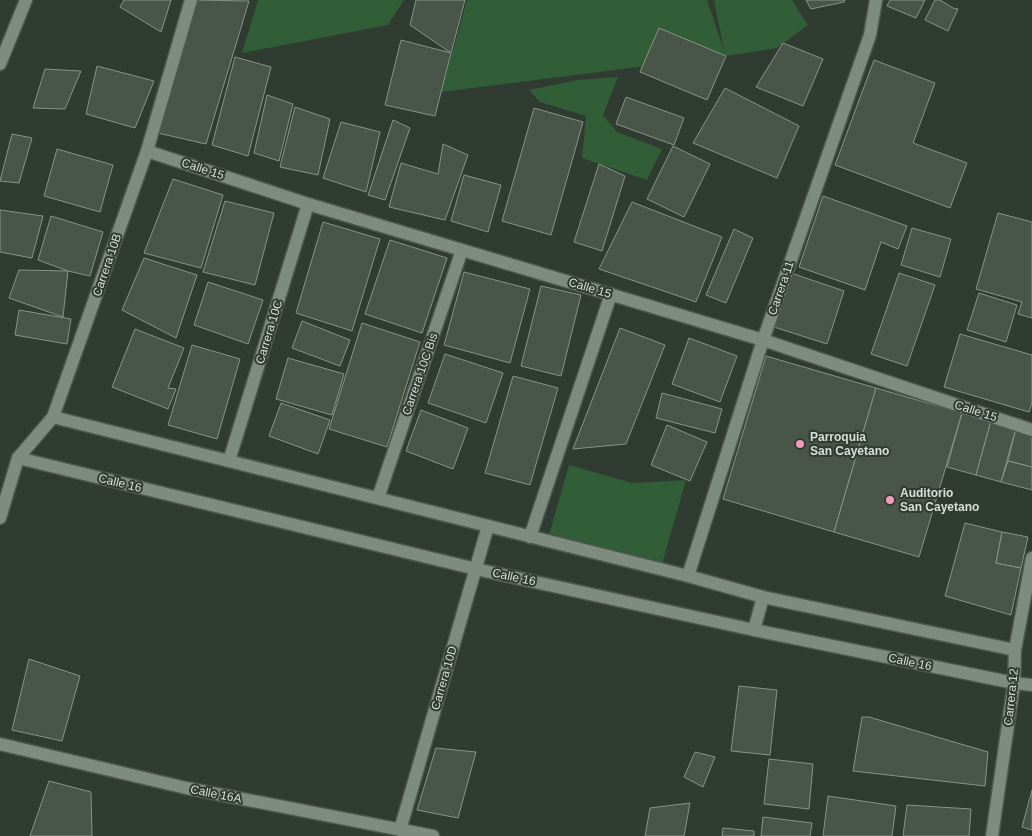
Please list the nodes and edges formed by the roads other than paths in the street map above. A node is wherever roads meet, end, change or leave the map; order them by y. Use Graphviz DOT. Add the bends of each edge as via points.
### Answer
graph roads {
  1 [pos="26,0"];
  2 [pos="192,0"];
  3 [pos="876,0"];
  4 [pos="0,64"];
  5 [pos="147,151"];
  6 [pos="308,204"];
  7 [pos="462,250"];
  8 [pos="611,294"];
  9 [pos="763,340"];
  10 [pos="53,417"];
  11 [pos="1032,430"];
  12 [pos="18,458"];
  13 [pos="229,461"];
  14 [pos="378,498"];
  15 [pos="0,518"];
  16 [pos="488,526"];
  17 [pos="530,537"];
  18 [pos="1032,558"];
  19 [pos="476,569"];
  20 [pos="688,576"];
  21 [pos="763,597"];
  22 [pos="754,630"];
  23 [pos="1015,650"];
  24 [pos="1014,683"];
  25 [pos="1032,684"];
  26 [pos="0,744"];
  27 [pos="400,830"];
  28 [pos="433,836"];
  29 [pos="992,836"];
  1 -- 4 [label="street"];
  2 -- 5 [label="street, Carrera 10B"];
  3 -- 9 [label="street, Carrera 11" via="870,35"];
  5 -- 6 [label="street, Calle 15"];
  5 -- 10 [label="street, Carrera 10B"];
  6 -- 7 [label="street, Calle 15"];
  6 -- 13 [label="street, Carrera 10C"];
  7 -- 8 [label="street, Calle 15"];
  7 -- 14 [label="street, Carrera 10C Bis"];
  8 -- 9 [label="street, Calle 15"];
  8 -- 17 [label="street"];
  9 -- 11 [label="street, Calle 15"];
  9 -- 20 [label="street, Carrera 11"];
  10 -- 12 [label="street, Carrera 10B"];
  10 -- 13 [label="street"];
  12 -- 15 [label="street, Carrera 10B"];
  12 -- 19 [label="street, Calle 16"];
  13 -- 14 [label="street"];
  14 -- 16 [label="street"];
  16 -- 17 [label="street"];
  16 -- 19 [label="street, Carrera 10D"];
  17 -- 20 [label="street"];
  18 -- 23 [label="street, Carrera 12"];
  19 -- 22 [label="street, Calle 16"];
  19 -- 27 [label="street, Carrera 10D"];
  20 -- 21 [label="street"];
  21 -- 22 [label="street"];
  21 -- 23 [label="street"];
  22 -- 24 [label="street, Calle 16"];
  23 -- 24 [label="street, Carrera 12"];
  24 -- 25 [label="street, Calle 16"];
  24 -- 29 [label="street, Carrera 12"];
  26 -- 27 [label="street, Calle 16A" via="186,788"];
  27 -- 28 [label="street, Calle 16A"];
}
